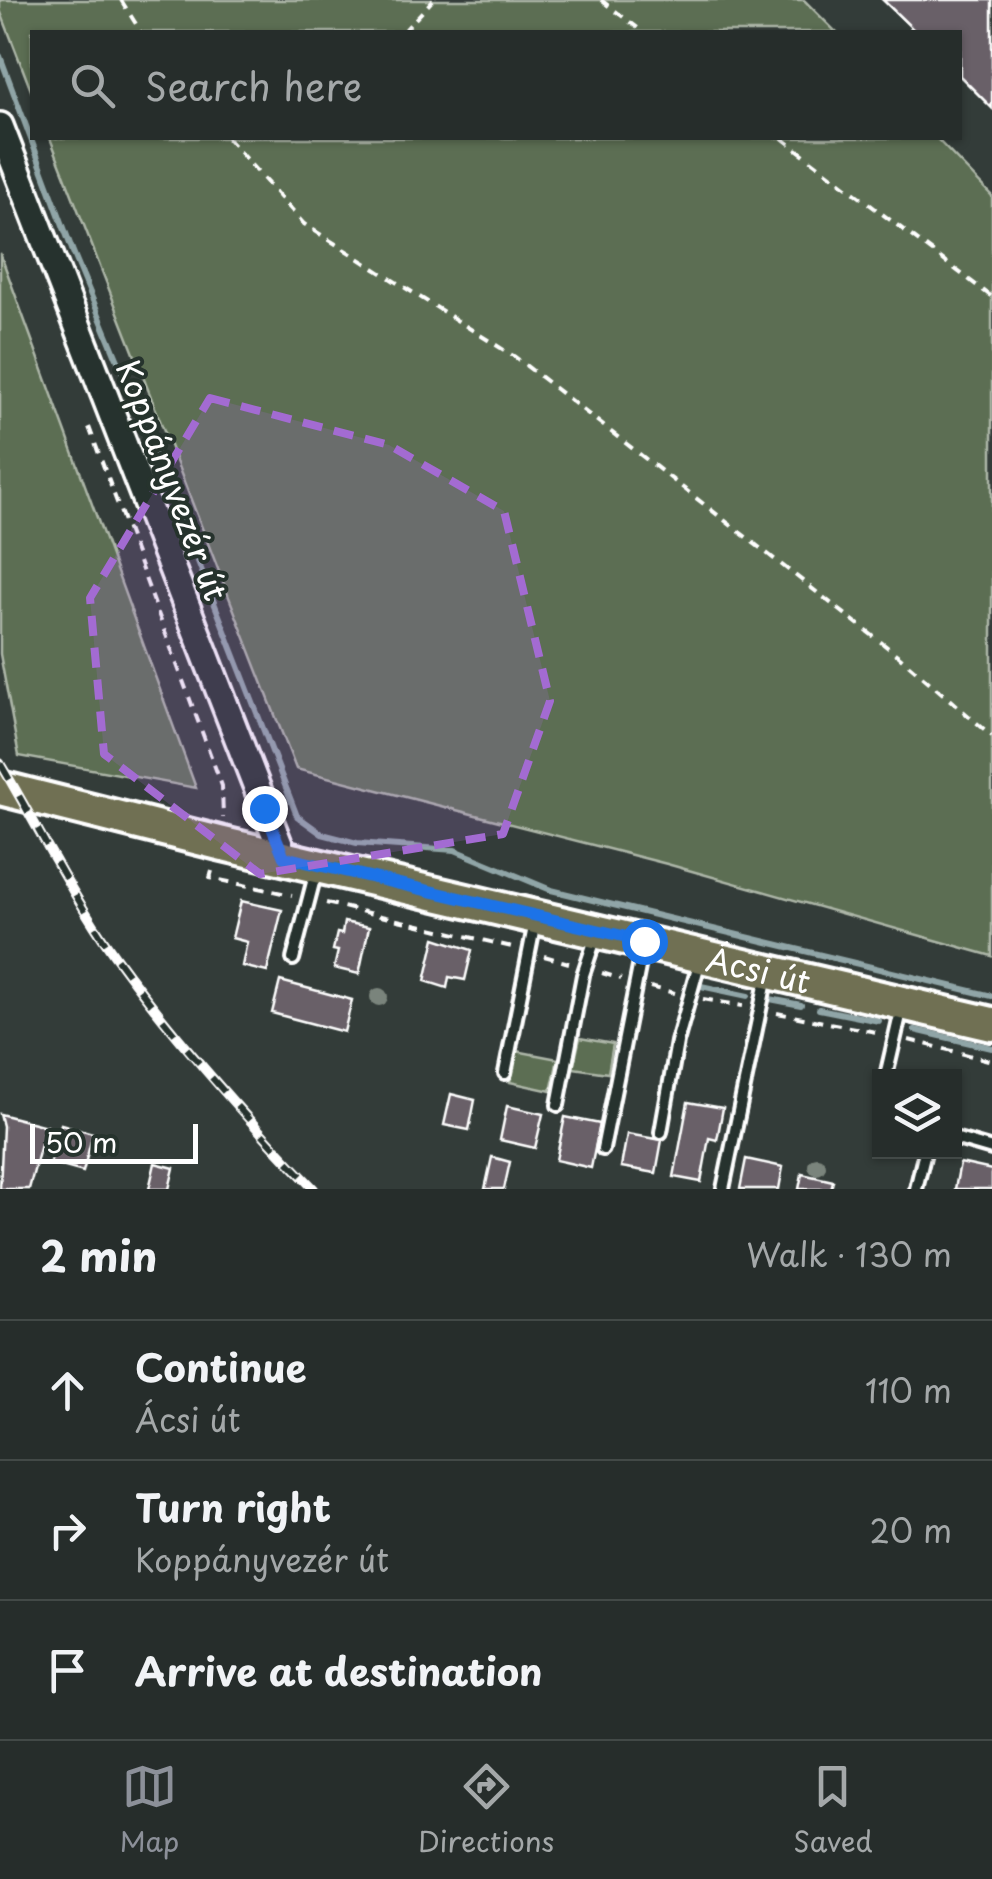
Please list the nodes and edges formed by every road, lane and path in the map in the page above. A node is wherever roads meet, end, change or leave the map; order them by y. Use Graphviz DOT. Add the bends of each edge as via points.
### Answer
graph roads {
  1 [pos="121,0"];
  2 [pos="433,0"];
  3 [pos="600,0"];
  4 [pos="141,30"];
  5 [pos="405,30"];
  6 [pos="641,30"];
  7 [pos="0,126"];
  8 [pos="229,140"];
  9 [pos="785,140"];
  10 [pos="992,297"];
  11 [pos="88,422"];
  12 [pos="992,736"];
  13 [pos="0,788"];
  14 [pos="219,843"];
  15 [pos="284,857"];
  16 [pos="318,865"];
  17 [pos="537,916"];
  18 [pos="597,930"];
  19 [pos="644,941"];
  20 [pos="702,954"];
  21 [pos="293,959"];
  22 [pos="768,970"];
  23 [pos="904,1002"];
  24 [pos="992,1024"];
  25 [pos="888,1069"];
  26 [pos="504,1072"];
  27 [pos="558,1105"];
  28 [pos="661,1132"];
  29 [pos="962,1140"];
  30 [pos="603,1148"];
  31 [pos="992,1149"];
  32 [pos="923,1159"];
  33 [pos="723,1189"];
  34 [pos="916,1189"];
  1 -- 4 [label="path"];
  2 -- 5 [label="path"];
  3 -- 6 [label="path"];
  7 -- 15 [label="street, Koppányvezér út"];
  8 -- 12 [label="path" via="304,224 514,357 900,656"];
  9 -- 10 [label="path"];
  11 -- 14 [label="path" via="222,786"];
  13 -- 14 [label="main road, Ácsi út"];
  14 -- 15 [label="main road, Ácsi út"];
  15 -- 16 [label="main road, Ácsi út"];
  16 -- 17 [label="main road, Ácsi út"];
  16 -- 21 [label="lane"];
  17 -- 18 [label="main road, Ácsi út"];
  17 -- 26 [label="lane"];
  18 -- 19 [label="main road, Ácsi út"];
  18 -- 27 [label="lane"];
  19 -- 20 [label="main road, Ácsi út"];
  19 -- 30 [label="lane"];
  20 -- 22 [label="main road, Ácsi út"];
  20 -- 28 [label="lane"];
  22 -- 23 [label="main road, Ácsi út"];
  22 -- 33 [label="lane"];
  23 -- 24 [label="main road, Ácsi út"];
  23 -- 25 [label="lane"];
  29 -- 31 [label="lane"];
  32 -- 34 [label="lane"];
}
